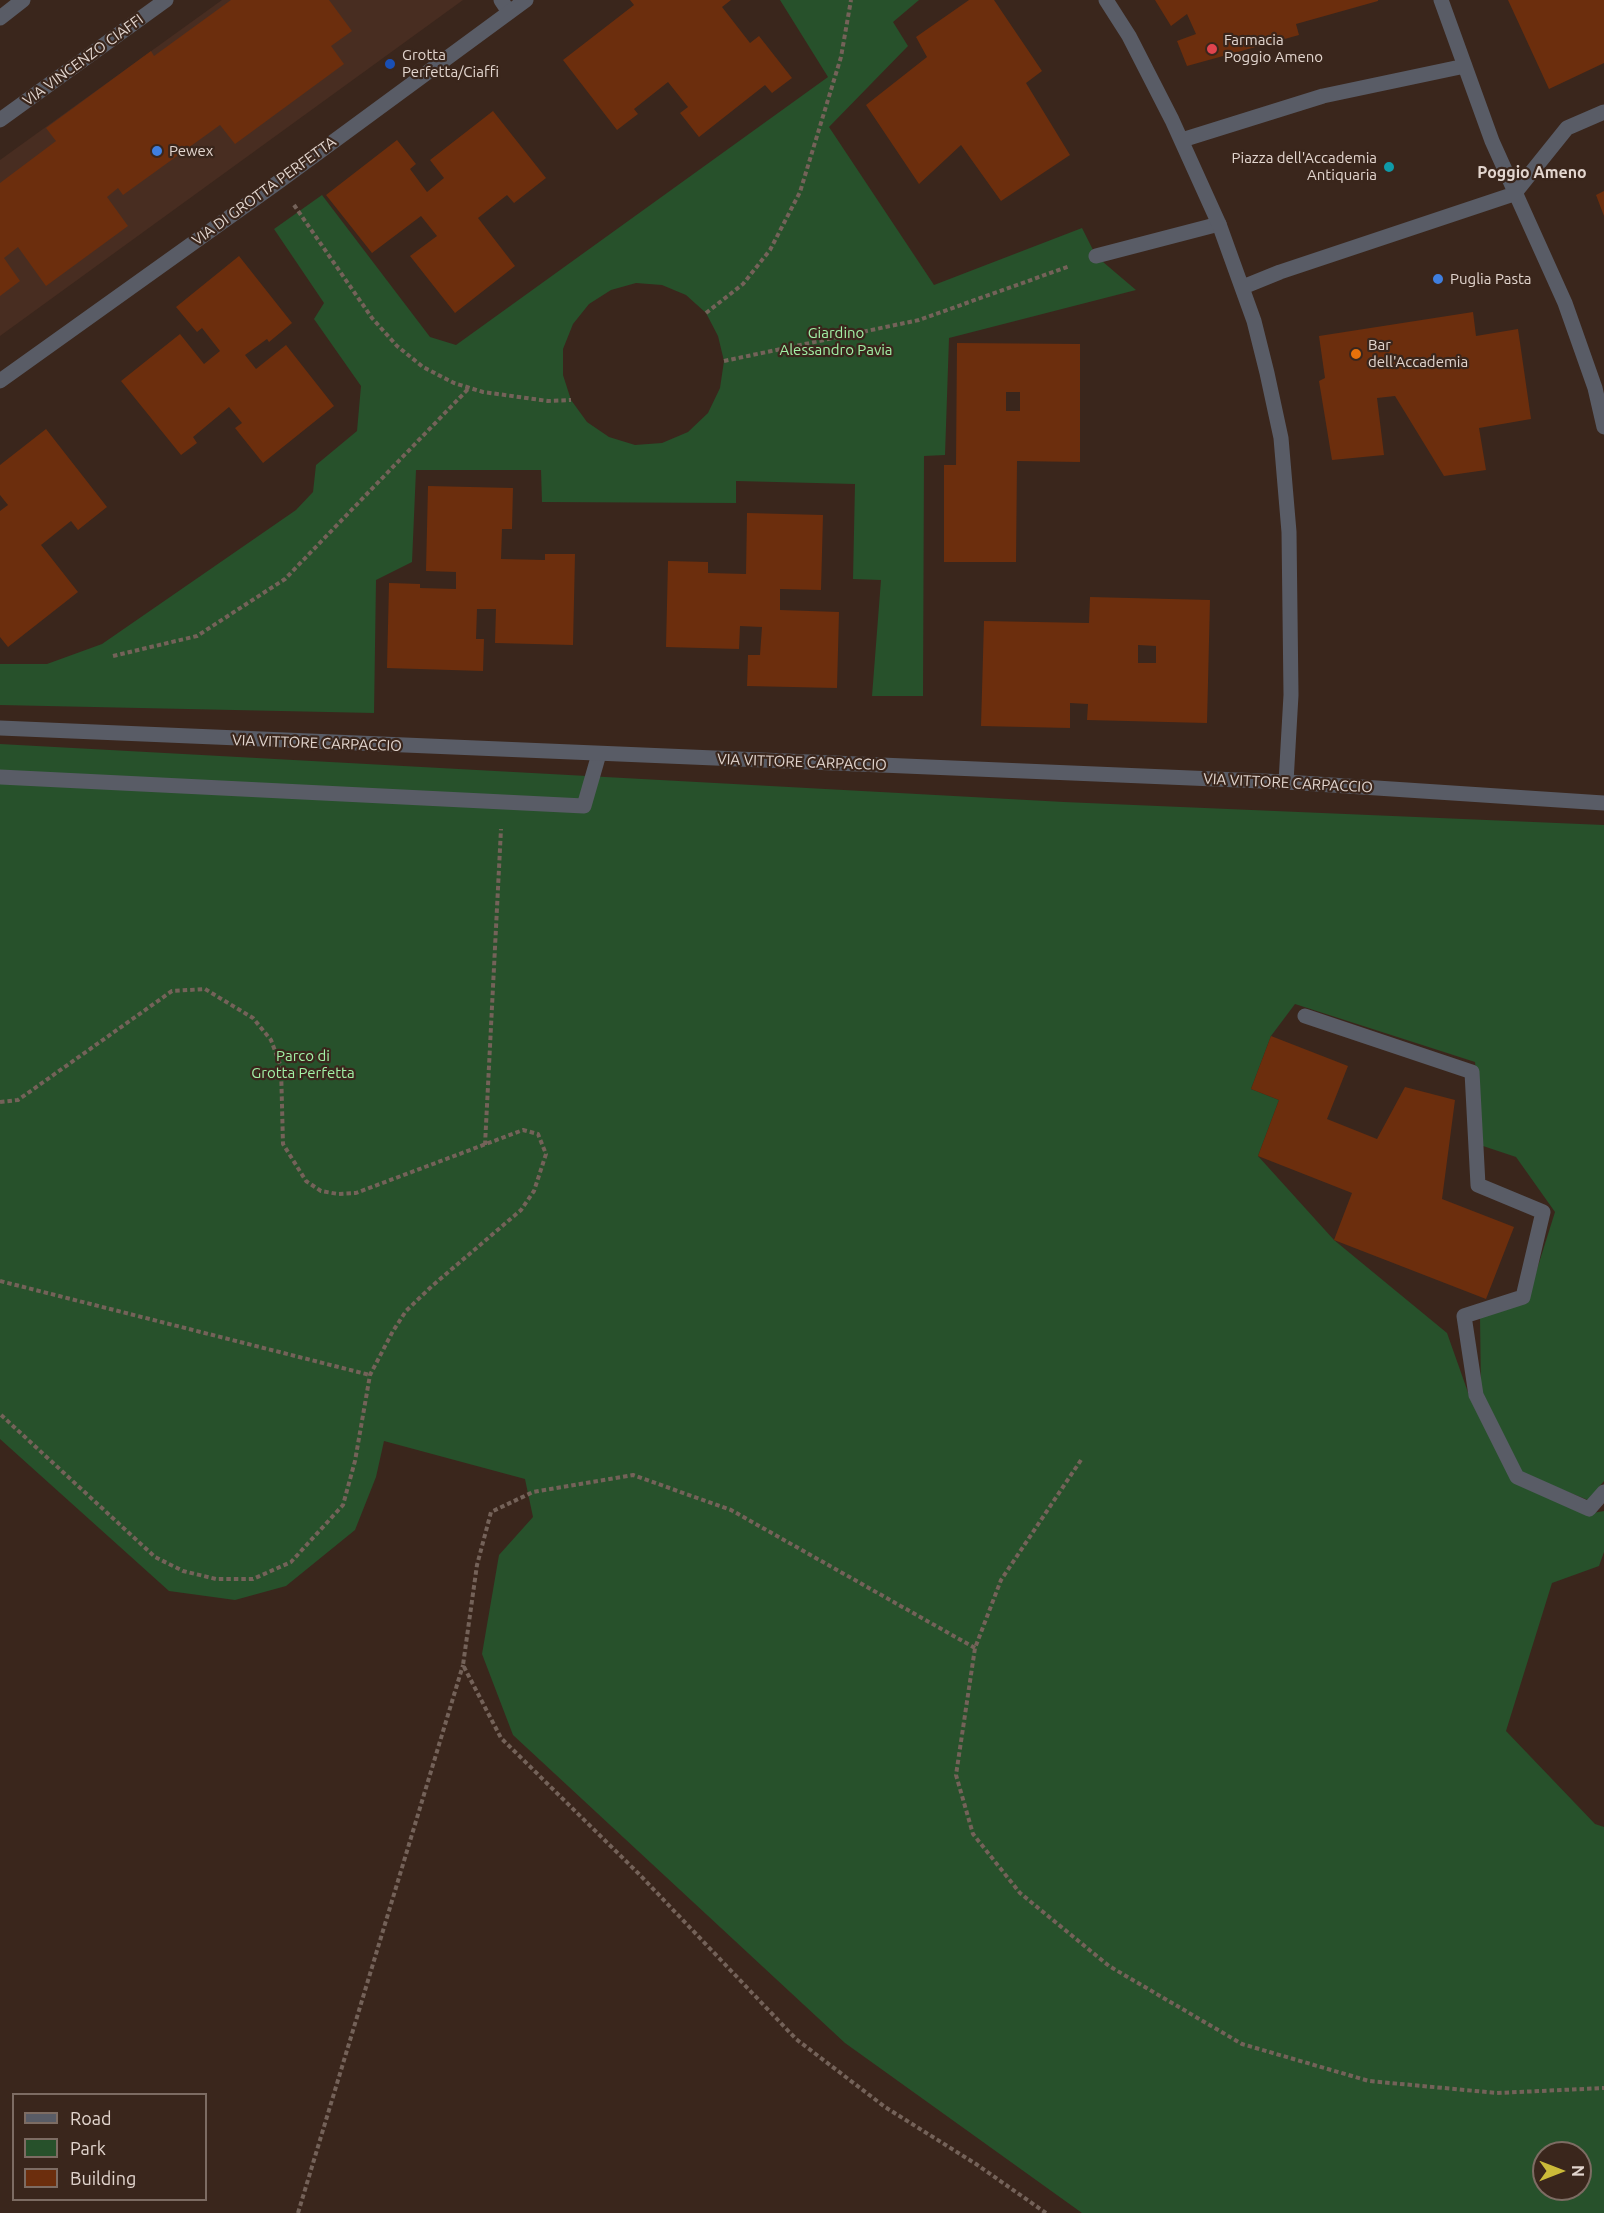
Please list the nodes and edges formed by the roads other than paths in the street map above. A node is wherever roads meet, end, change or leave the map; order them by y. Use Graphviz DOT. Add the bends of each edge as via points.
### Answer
graph roads {
  1 [pos="23,0"];
  2 [pos="166,0"];
  3 [pos="526,0"];
  4 [pos="1106,0"];
  5 [pos="1441,0"];
  6 [pos="505,6"];
  7 [pos="0,18"];
  8 [pos="1465,66"];
  9 [pos="1604,112"];
  10 [pos="0,120"];
  11 [pos="1182,140"];
  12 [pos="1514,194"];
  13 [pos="1219,224"];
  14 [pos="1096,256"];
  15 [pos="1243,287"];
  16 [pos="0,381"];
  17 [pos="1604,427"];
  18 [pos="0,728"];
  19 [pos="599,754"];
  20 [pos="0,777"];
  21 [pos="1286,782"];
  22 [pos="1604,803"];
  23 [pos="1305,1016"];
  24 [pos="1604,1492"];
  1 -- 7 [label="street"];
  2 -- 10 [label="street, VIA VINCENZO CIAFFI"];
  3 -- 6 [label="street, VIA DI GROTTA PERFETTA"];
  4 -- 11 [label="street" via="1129,36"];
  5 -- 8 [label="street"];
  6 -- 16 [label="street, VIA DI GROTTA PERFETTA" via="277,183"];
  8 -- 11 [label="street" via="1323,96"];
  8 -- 12 [label="street"];
  9 -- 12 [label="street" via="1567,128"];
  11 -- 13 [label="street"];
  12 -- 15 [label="street"];
  12 -- 17 [label="street" via="1565,303 1595,388"];
  13 -- 14 [label="street"];
  13 -- 15 [label="street"];
  15 -- 21 [label="street" via="1267,373 1285,470 1291,567"];
  18 -- 19 [label="street, VIA VITTORE CARPACCIO"];
  19 -- 20 [label="street" via="584,806"];
  19 -- 21 [label="street, VIA VITTORE CARPACCIO"];
  21 -- 22 [label="street, VIA VITTORE CARPACCIO"];
  23 -- 24 [label="street" via="1472,1072 1478,1185 1544,1212 1523,1297 1464,1316 1476,1395 1517,1477 1589,1509"];
}
